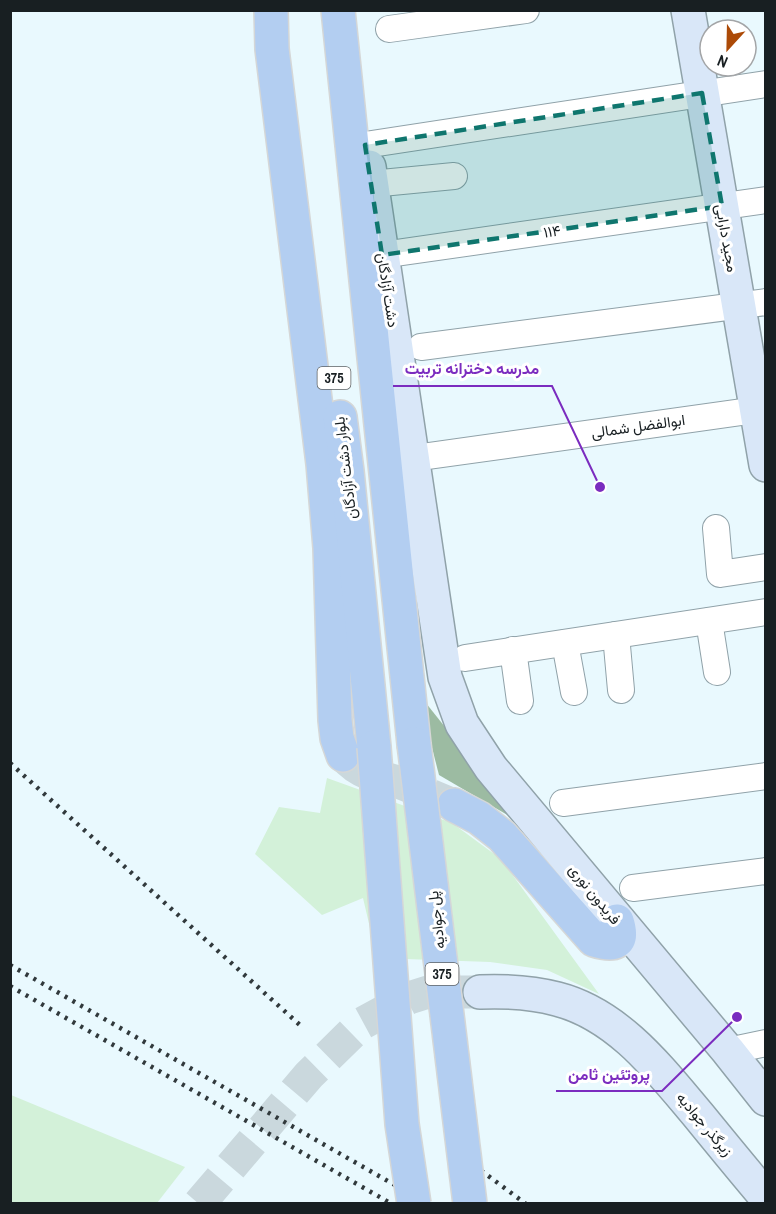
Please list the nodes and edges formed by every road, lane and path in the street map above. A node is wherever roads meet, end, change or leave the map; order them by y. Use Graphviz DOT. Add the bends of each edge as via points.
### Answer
graph roads {
  1 [pos="271,10"];
  2 [pos="284,10"];
  3 [pos="338,10"];
  4 [pos="345,10"];
  5 [pos="526,10"];
  6 [pos="688,10"];
  7 [pos="389,29"];
  8 [pos="765,84"];
  9 [pos="702,93"];
  10 [pos="365,145"];
  11 [pos="454,176"];
  12 [pos="371,184"];
  13 [pos="765,200"];
  14 [pos="722,206"];
  15 [pos="382,255"];
  16 [pos="752,304"];
  17 [pos="422,347"];
  18 [pos="756,410"];
  19 [pos="414,458"];
  20 [pos="765,465"];
  21 [pos="716,528"];
  22 [pos="765,567"];
  23 [pos="765,612"];
  24 [pos="709,621"];
  25 [pos="616,635"];
  26 [pos="565,643"];
  27 [pos="513,650"];
  28 [pos="455,667"];
  29 [pos="717,672"];
  30 [pos="621,690"];
  31 [pos="573,692"];
  32 [pos="520,701"];
  33 [pos="343,755"];
  34 [pos="765,776"];
  35 [pos="563,802"];
  36 [pos="454,806"];
  37 [pos="765,871"];
  38 [pos="633,888"];
  39 [pos="617,921"];
  40 [pos="480,992"];
  41 [pos="765,1043"];
  42 [pos="728,1051"];
  43 [pos="765,1099"];
  44 [pos="765,1197"];
  45 [pos="414,1203"];
  46 [pos="470,1203"];
  1 -- 33 [label="main road" via="272,49 324,475 335,720"];
  2 -- 45 [label="main road, بلوار دشت آزادگان / 375, bridge" via="347,471 374,747 402,1124"];
  3 -- 46 [label="main road, پل جوادیه / 375, bridge" via="414,744"];
  4 -- 10 [label="main road, دشت آزادگان"];
  5 -- 7 [label="street"];
  6 -- 9 [label="main road, مجید دارابی"];
  8 -- 9 [label="street"];
  9 -- 10 [label="street"];
  9 -- 14 [label="main road, مجید دارابی"];
  10 -- 12 [label="main road, دشت آزادگان"];
  11 -- 12 [label="street"];
  12 -- 15 [label="main road, دشت آزادگان"];
  13 -- 14 [label="street, ۱۱۴"];
  14 -- 15 [label="street, ۱۱۴"];
  14 -- 16 [label="main road, مجید دارابی"];
  15 -- 19 [label="main road, دشت آزادگان"];
  16 -- 17 [label="street"];
  16 -- 18 [label="main road, مجید دارابی"];
  18 -- 19 [label="street, ابوالفضل شمالی"];
  18 -- 20 [label="main road, مجید دارابی"];
  19 -- 28 [label="main road, دشت آزادگان"];
  21 -- 22 [label="street" via="720,574"];
  23 -- 24 [label="street"];
  24 -- 25 [label="street"];
  24 -- 29 [label="street"];
  25 -- 26 [label="street"];
  25 -- 30 [label="street"];
  26 -- 27 [label="street"];
  26 -- 31 [label="street"];
  27 -- 28 [label="street"];
  27 -- 32 [label="street"];
  28 -- 39 [label="main road, فریدون نوری" via="462,724 491,768"];
  34 -- 35 [label="street"];
  36 -- 39 [label="main road" via="502,836 594,940 614,943 619,938"];
  37 -- 38 [label="street"];
  39 -- 42 [label="main road, فریدون نوری"];
  40 -- 44 [label="main road, زیرگذر جوادیه" via="517,991 559,999 617,1030 646,1054"];
  41 -- 42 [label="street"];
  42 -- 43 [label="main road, فریدون نوری"];
}
